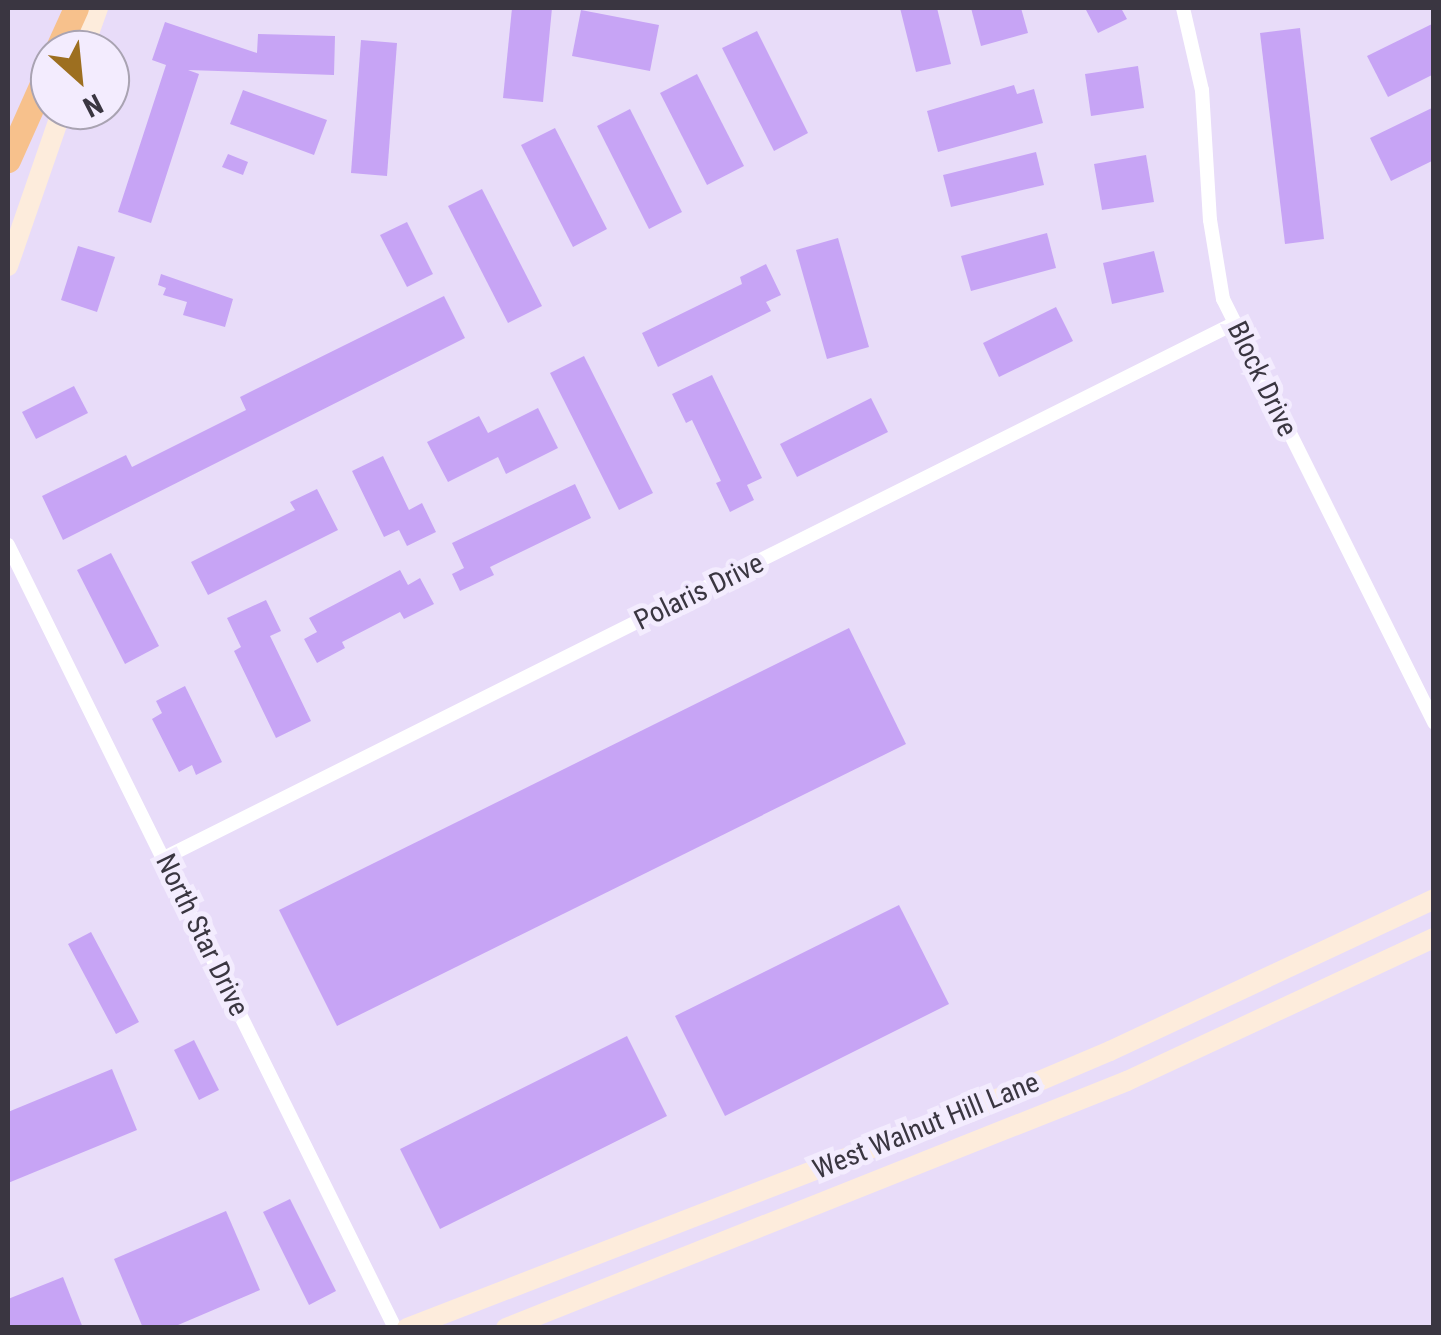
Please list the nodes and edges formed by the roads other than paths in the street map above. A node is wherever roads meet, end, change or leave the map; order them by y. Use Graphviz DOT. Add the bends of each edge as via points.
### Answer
graph roads {
  1 [pos="1184,8"];
  2 [pos="30,111"];
  3 [pos="55,130"];
  4 [pos="8,160"];
  5 [pos="8,266"];
  6 [pos="1233,324"];
  7 [pos="8,544"];
  8 [pos="1434,722"];
  9 [pos="164,858"];
  10 [pos="1434,899"];
  11 [pos="1434,938"];
  12 [pos="992,1101"];
  13 [pos="1003,1130"];
  14 [pos="726,1204"];
  15 [pos="738,1235"];
  16 [pos="395,1328"];
  17 [pos="407,1328"];
  18 [pos="506,1328"];
  1 -- 6 [label="street, Block Drive" via="1202,90 1216,267"];
  2 -- 4 [label="highway"];
  3 -- 5 [label="main road"];
  6 -- 8 [label="street, Block Drive"];
  6 -- 9 [label="street, Polaris Drive"];
  7 -- 9 [label="street, North Star Drive"];
  9 -- 16 [label="street, North Star Drive"];
  10 -- 12 [label="main road, West Walnut Hill Lane"];
  11 -- 13 [label="main road, West Walnut Hill Lane" via="1127,1081"];
  12 -- 13 [label="main road"];
  12 -- 14 [label="main road, West Walnut Hill Lane"];
  13 -- 15 [label="main road, West Walnut Hill Lane"];
  14 -- 15 [label="main road"];
  14 -- 17 [label="main road, West Walnut Hill Lane"];
  15 -- 18 [label="main road, West Walnut Hill Lane"];
}
